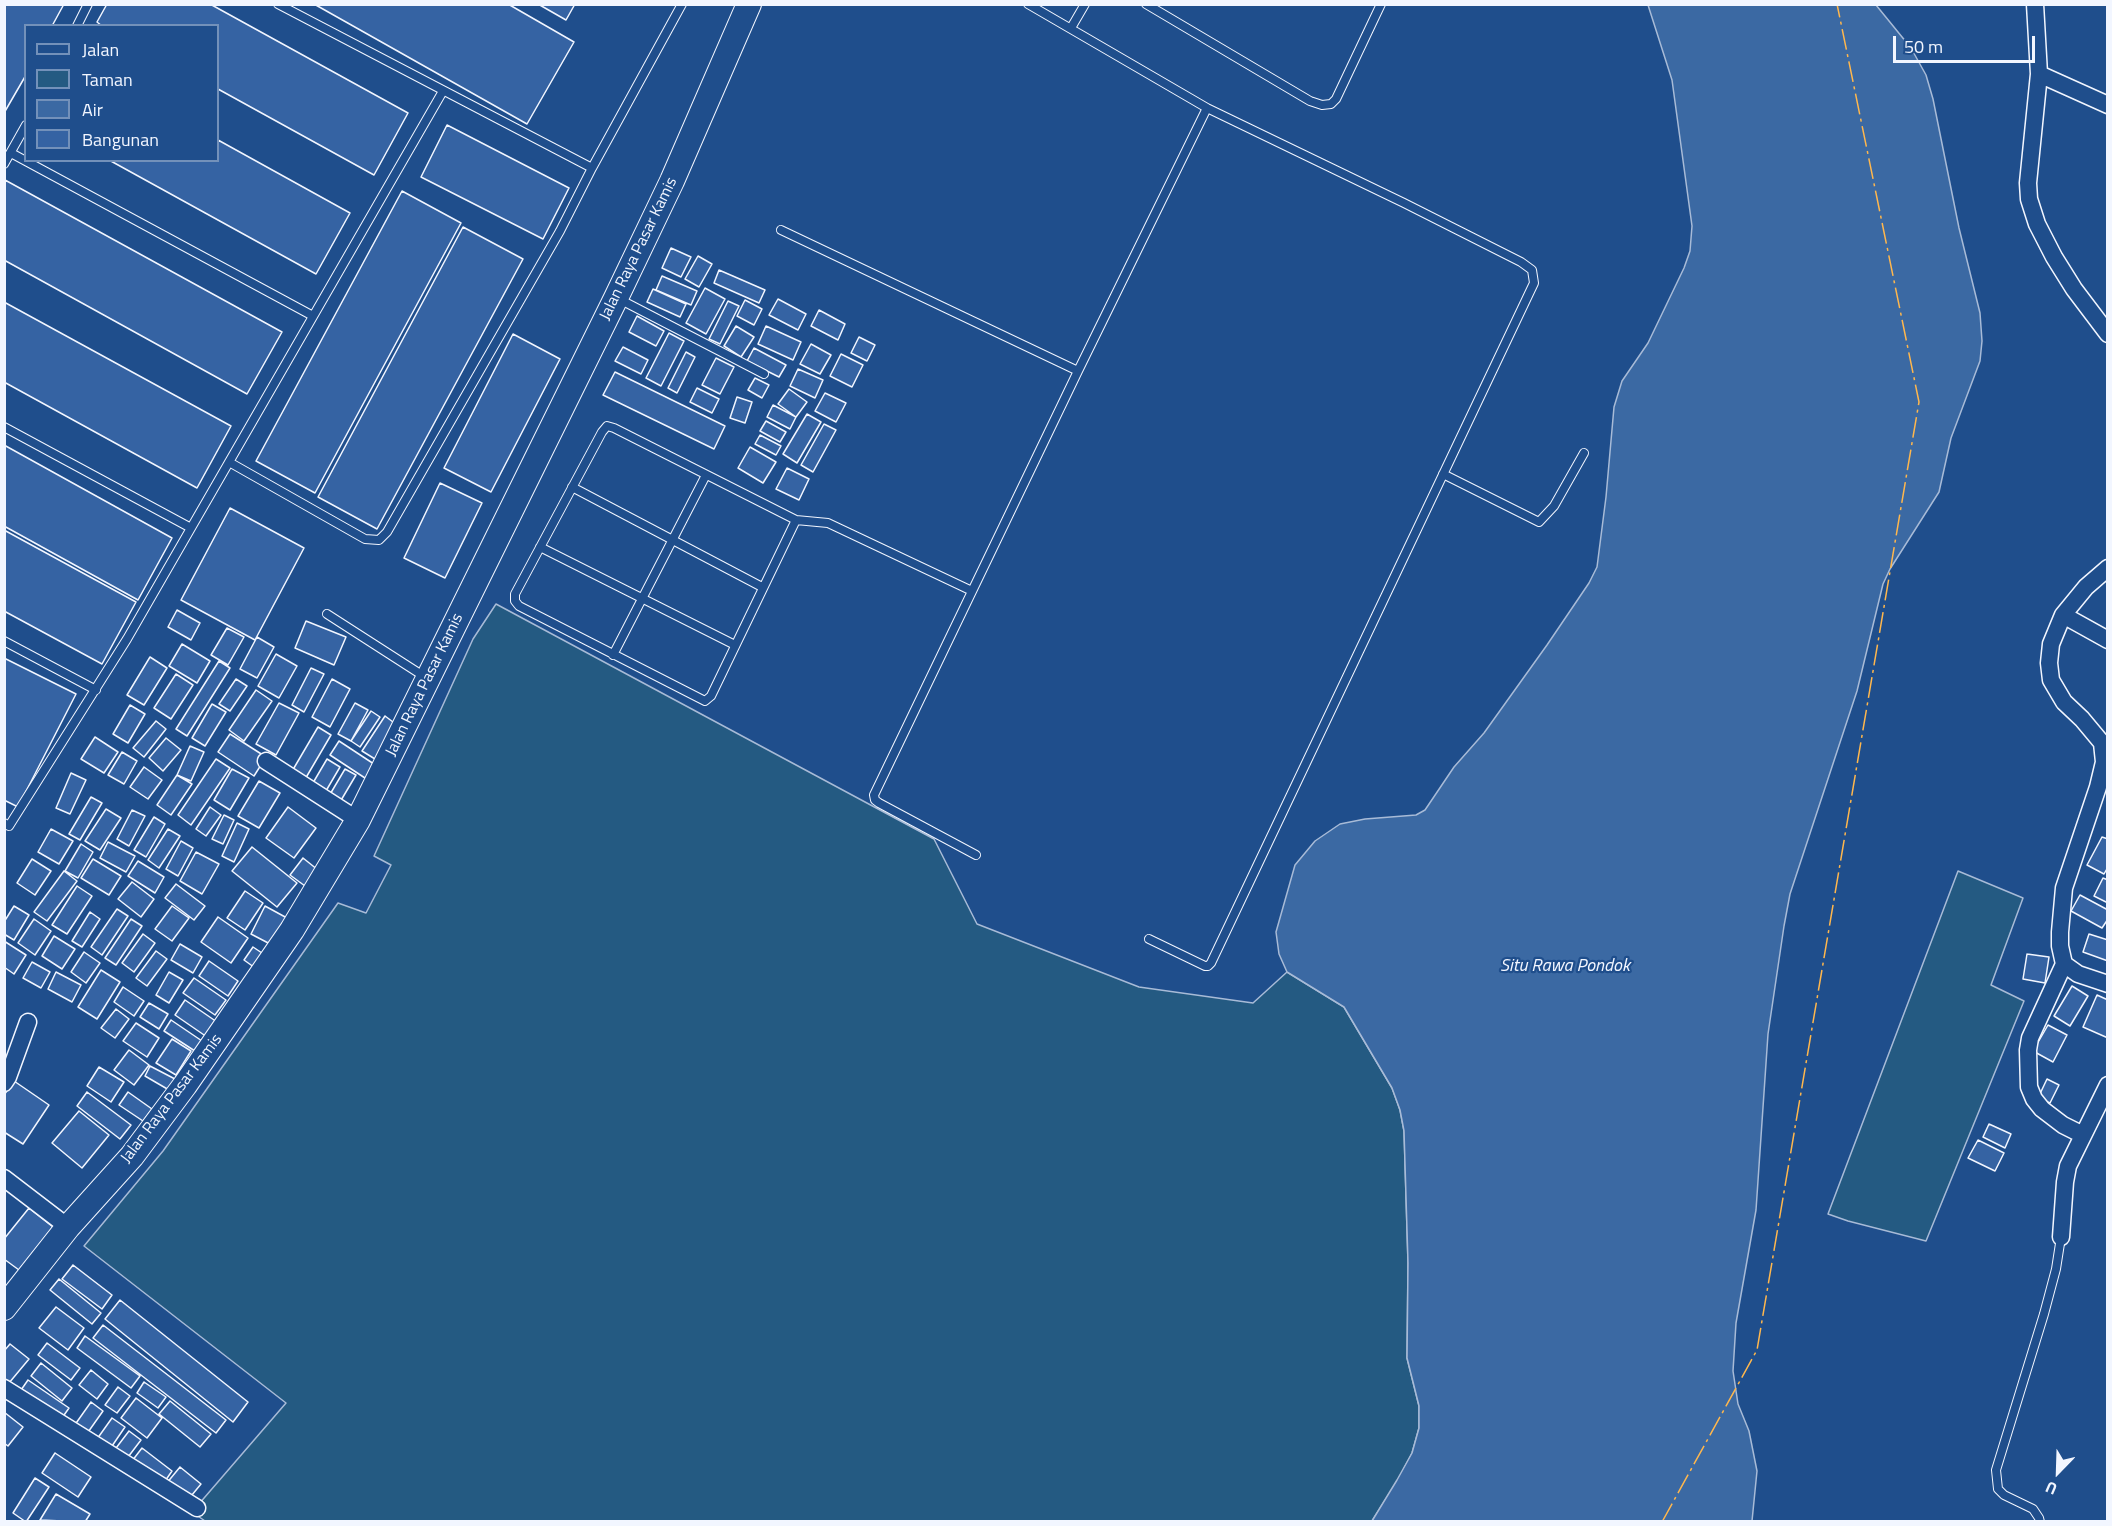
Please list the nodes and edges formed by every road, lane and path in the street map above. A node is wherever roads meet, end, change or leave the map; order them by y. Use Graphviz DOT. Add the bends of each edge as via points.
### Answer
graph roads {
  1 [pos="88,4"];
  2 [pos="278,4"];
  3 [pos="682,4"];
  4 [pos="749,4"];
  5 [pos="1028,4"];
  6 [pos="1085,4"];
  7 [pos="1146,4"];
  8 [pos="1381,4"];
  9 [pos="2035,4"];
  10 [pos="78,24"];
  11 [pos="1071,28"];
  12 [pos="2039,74"];
  13 [pos="443,91"];
  14 [pos="2108,105"];
  15 [pos="1207,108"];
  16 [pos="24,129"];
  17 [pos="11,153"];
  18 [pos="24,160"];
  19 [pos="28,162"];
  20 [pos="4,164"];
  21 [pos="592,168"];
  22 [pos="782,230"];
  23 [pos="616,297"];
  24 [pos="314,316"];
  25 [pos="2108,334"];
  26 [pos="1078,371"];
  27 [pos="764,374"];
  28 [pos="4,427"];
  29 [pos="1584,453"];
  30 [pos="229,462"];
  31 [pos="1443,474"];
  32 [pos="706,475"];
  33 [pos="572,487"];
  34 [pos="796,520"];
  35 [pos="191,528"];
  36 [pos="672,540"];
  37 [pos="540,547"];
  38 [pos="2108,568"];
  39 [pos="762,586"];
  40 [pos="972,591"];
  41 [pos="641,598"];
  42 [pos="327,614"];
  43 [pos="2063,615"];
  44 [pos="2108,640"];
  45 [pos="4,641"];
  46 [pos="735,645"];
  47 [pos="613,655"];
  48 [pos="427,680"];
  49 [pos="96,690"];
  50 [pos="266,760"];
  51 [pos="358,820"];
  52 [pos="7,825"];
  53 [pos="4,834"];
  54 [pos="976,855"];
  55 [pos="1149,939"];
  56 [pos="2064,964"];
  57 [pos="2108,984"];
  58 [pos="28,1022"];
  59 [pos="4,1083"];
  60 [pos="2108,1085"];
  61 [pos="2083,1135"];
  62 [pos="4,1178"];
  63 [pos="68,1227"];
  64 [pos="2061,1237"];
  65 [pos="4,1308"];
  66 [pos="4,1388"];
  67 [pos="197,1508"];
  68 [pos="2040,1521"];
  1 -- 10 [label="lane"];
  2 -- 13 [label="lane"];
  3 -- 21 [label="lane"];
  4 -- 23 [label="main road, Jalan Raya Pasar Kamis"];
  5 -- 11 [label="lane"];
  6 -- 11 [label="lane"];
  7 -- 8 [label="lane" via="1322,105 1330,105 1336,99"];
  9 -- 12 [label="street"];
  11 -- 15 [label="lane"];
  12 -- 14 [label="street"];
  12 -- 25 [label="street" via="2029,199 2054,257"];
  13 -- 21 [label="lane"];
  13 -- 24 [label="lane"];
  15 -- 26 [label="lane"];
  15 -- 31 [label="lane" via="1532,270 1534,283"];
  16 -- 17 [label="lane"];
  17 -- 18 [label="lane"];
  17 -- 20 [label="lane"];
  19 -- 24 [label="lane"];
  21 -- 30 [label="lane" via="560,231 379,540 365,539"];
  22 -- 26 [label="lane"];
  23 -- 27 [label="lane"];
  23 -- 48 [label="main road, Jalan Raya Pasar Kamis"];
  24 -- 30 [label="lane"];
  26 -- 40 [label="lane"];
  28 -- 35 [label="lane"];
  29 -- 31 [label="lane" via="1554,506 1539,522"];
  30 -- 35 [label="lane"];
  31 -- 55 [label="lane" via="1211,963 1204,966"];
  32 -- 33 [label="lane" via="607,426"];
  32 -- 34 [label="lane"];
  32 -- 36 [label="lane"];
  33 -- 36 [label="lane"];
  33 -- 37 [label="lane"];
  34 -- 39 [label="lane"];
  34 -- 40 [label="lane" via="828,523"];
  35 -- 49 [label="lane"];
  36 -- 39 [label="lane"];
  36 -- 41 [label="lane"];
  37 -- 41 [label="lane"];
  37 -- 47 [label="lane" via="515,601"];
  38 -- 43 [label="street"];
  39 -- 46 [label="lane"];
  40 -- 54 [label="lane" via="874,795 879,803"];
  41 -- 46 [label="lane"];
  41 -- 47 [label="lane"];
  42 -- 48 [label="lane"];
  43 -- 44 [label="street"];
  43 -- 56 [label="street" via="2051,644 2051,680 2064,702 2102,743 2104,762 2064,888 2060,932"];
  45 -- 49 [label="lane"];
  46 -- 47 [label="lane" via="705,701"];
  48 -- 51 [label="main road, Jalan Raya Pasar Kamis"];
  49 -- 52 [label="lane"];
  50 -- 51 [label="street"];
  51 -- 63 [label="main road, Jalan Raya Pasar Kamis" via="292,930 185,1085 132,1156"];
  52 -- 53 [label="lane"];
  56 -- 57 [label="street" via="2078,974"];
  56 -- 61 [label="street" via="2030,1038 2029,1087 2042,1109"];
  58 -- 59 [label="street"];
  60 -- 61 [label="street"];
  61 -- 64 [label="street" via="2067,1174"];
  62 -- 63 [label="street"];
  63 -- 65 [label="main road, Jalan Raya Pasar Kamis"];
  64 -- 68 [label="lane" via="2044,1314 1996,1470 1998,1489 2033,1509"];
  66 -- 67 [label="street"];
}
